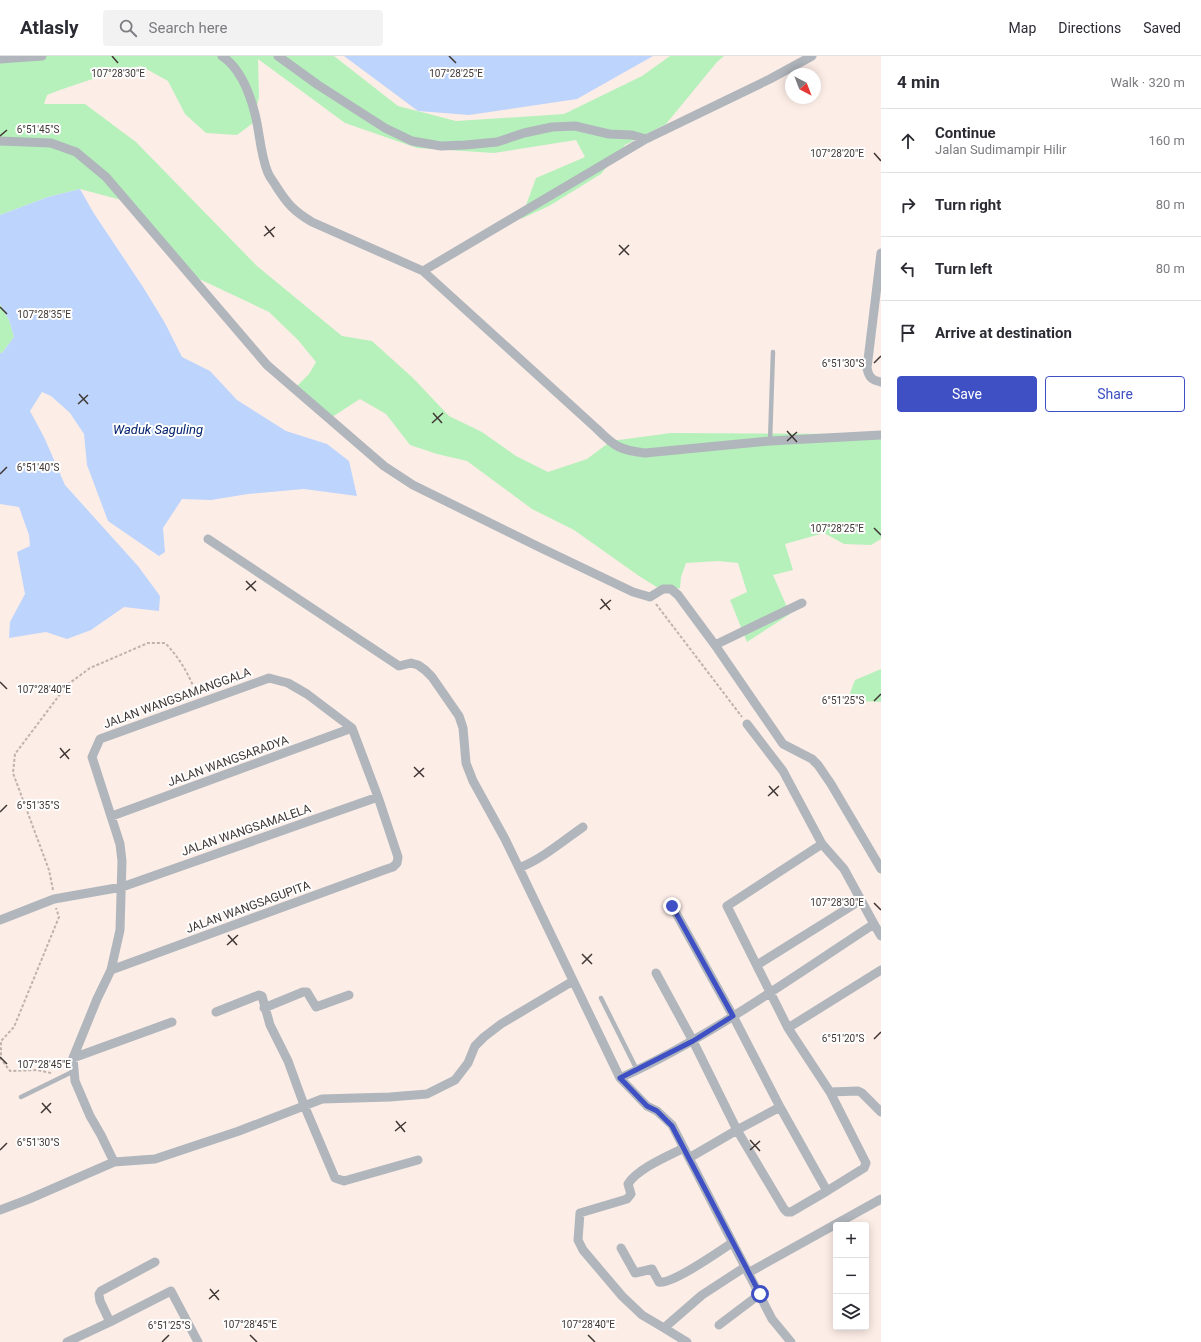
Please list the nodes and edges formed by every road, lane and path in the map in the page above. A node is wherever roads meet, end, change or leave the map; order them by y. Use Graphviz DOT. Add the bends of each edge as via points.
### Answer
graph roads {
  1 [pos="42,56"];
  2 [pos="222,56"];
  3 [pos="278,56"];
  4 [pos="812,56"];
  5 [pos="0,60"];
  6 [pos="646,139"];
  7 [pos="0,141"];
  8 [pos="881,253"];
  9 [pos="423,271"];
  10 [pos="879,279"];
  11 [pos="772,352"];
  12 [pos="881,382"];
  13 [pos="881,435"];
  14 [pos="770,441"];
  15 [pos="208,539"];
  16 [pos="650,597"];
  17 [pos="802,603"];
  18 [pos="715,645"];
  19 [pos="200,703"];
  20 [pos="747,724"];
  21 [pos="352,728"];
  22 [pos="378,796"];
  23 [pos="112,816"];
  24 [pos="583,827"];
  25 [pos="822,844"];
  26 [pos="519,868"];
  27 [pos="881,869"];
  28 [pos="122,887"];
  29 [pos="54,899"];
  30 [pos="860,900"];
  31 [pos="672,906"];
  32 [pos="0,920"];
  33 [pos="874,924"];
  34 [pos="881,936"];
  35 [pos="757,965"];
  36 [pos="111,970"];
  37 [pos="881,970"];
  38 [pos="656,973"];
  39 [pos="572,981"];
  40 [pos="771,992"];
  41 [pos="348,996"];
  42 [pos="601,998"];
  43 [pos="264,1008"];
  44 [pos="216,1012"];
  45 [pos="733,1016"];
  46 [pos="172,1022"];
  47 [pos="788,1028"];
  48 [pos="693,1041"];
  49 [pos="73,1058"];
  50 [pos="637,1070"];
  51 [pos="74,1071"];
  52 [pos="64,1076"];
  53 [pos="620,1078"];
  54 [pos="830,1092"];
  55 [pos="21,1097"];
  56 [pos="304,1105"];
  57 [pos="780,1107"];
  58 [pos="881,1112"];
  59 [pos="737,1130"];
  60 [pos="684,1148"];
  61 [pos="112,1158"];
  62 [pos="689,1158"];
  63 [pos="418,1160"];
  64 [pos="827,1191"];
  65 [pos="881,1199"];
  66 [pos="0,1210"];
  67 [pos="732,1243"];
  68 [pos="620,1248"];
  69 [pos="154,1262"];
  70 [pos="746,1270"];
  71 [pos="760,1294"];
  72 [pos="110,1322"];
  73 [pos="719,1326"];
  74 [pos="664,1328"];
  75 [pos="196,1341"];
  76 [pos="67,1342"];
  77 [pos="687,1342"];
  78 [pos="791,1342"];
  1 -- 5 [label="street"];
  2 -- 9 [label="street" via="236,70 246,87 269,174 290,207 312,222"];
  3 -- 6 [label="street" via="385,128 412,141 441,146 465,145 497,142 552,127 575,126"];
  4 -- 6 [label="street"];
  6 -- 9 [label="street"];
  7 -- 16 [label="street" via="51,143 76,152 106,177 267,364 384,466 412,484 541,548 633,592"];
  8 -- 10 [label="street"];
  9 -- 14 [label="street" via="612,444 628,451 645,453"];
  10 -- 12 [label="street" via="868,368 871,379"];
  11 -- 14 [label="lane"];
  13 -- 14 [label="street"];
  15 -- 26 [label="street" via="399,666 411,663 418,665 432,677 459,716 463,728 466,763 473,781"];
  16 -- 18 [label="street" via="663,589 671,589"];
  16 -- 20 [label="path"];
  17 -- 18 [label="street"];
  18 -- 27 [label="street" via="783,744 812,759 818,765"];
  19 -- 21 [label="street, JALAN WANGSAMANGGALA" via="269,678 288,682"];
  19 -- 23 [label="street, JALAN WANGSAMANGGALA" via="100,739 92,757"];
  19 -- 29 [label="path" via="189,674 176,653 165,643 148,643 90,668 67,685 15,754 13,773 49,870"];
  20 -- 25 [label="street" via="782,771"];
  21 -- 22 [label="street"];
  21 -- 23 [label="street, JALAN WANGSARADYA"];
  22 -- 28 [label="street, JALAN WANGSAMALELA"];
  22 -- 36 [label="street, JALAN WANGSAGUPITA" via="398,857 393,867"];
  23 -- 28 [label="street, JALAN WANGSAMANGGALA" via="120,844"];
  24 -- 26 [label="street"];
  25 -- 30 [label="street" via="844,869"];
  25 -- 35 [label="street" via="727,906"];
  26 -- 39 [label="street"];
  28 -- 29 [label="street, JALAN WANGSAMALELA"];
  28 -- 36 [label="street, JALAN WANGSAMANGGALA" via="120,930"];
  29 -- 32 [label="street, JALAN WANGSAMALELA"];
  29 -- 52 [label="path" via="59,917 14,1027 1,1041 1,1059 10,1071 37,1070"];
  30 -- 33 [label="street"];
  30 -- 35 [label="street"];
  31 -- 45 [label="street"];
  33 -- 34 [label="street"];
  33 -- 40 [label="street"];
  35 -- 40 [label="street"];
  36 -- 49 [label="street, JALAN WANGSAMANGGALA"];
  37 -- 47 [label="street"];
  38 -- 48 [label="street"];
  39 -- 53 [label="street"];
  39 -- 56 [label="street" via="484,1037 475,1046 468,1063 455,1080 427,1094 322,1099"];
  40 -- 45 [label="street"];
  40 -- 47 [label="street"];
  41 -- 43 [label="street" via="316,1007 307,992 303,992"];
  42 -- 50 [label="lane"];
  43 -- 44 [label="street" via="262,996 259,995"];
  43 -- 56 [label="street"];
  45 -- 48 [label="street"];
  45 -- 57 [label="street"];
  46 -- 49 [label="street"];
  47 -- 54 [label="street"];
  48 -- 50 [label="street"];
  48 -- 59 [label="street"];
  49 -- 51 [label="street"];
  50 -- 53 [label="street"];
  51 -- 52 [label="lane"];
  51 -- 61 [label="street" via="75,1081 90,1116"];
  52 -- 55 [label="lane"];
  53 -- 60 [label="street" via="647,1106 668,1121"];
  54 -- 58 [label="street" via="858,1091"];
  54 -- 64 [label="street" via="866,1163 858,1173"];
  56 -- 61 [label="street" via="154,1159"];
  56 -- 63 [label="street" via="335,1178 340,1181 344,1182"];
  57 -- 59 [label="street"];
  57 -- 64 [label="street"];
  59 -- 62 [label="street"];
  59 -- 64 [label="street" via="787,1212"];
  60 -- 62 [label="street"];
  60 -- 74 [label="street" via="652,1164 631,1179 628,1184 631,1194 627,1199 580,1213 578,1240 583,1250 622,1296 642,1315"];
  61 -- 66 [label="street" via="29,1200"];
  62 -- 67 [label="street"];
  65 -- 70 [label="street"];
  67 -- 68 [label="street" via="664,1283 659,1282 652,1269 636,1273"];
  67 -- 70 [label="street"];
  69 -- 72 [label="street" via="99,1294"];
  70 -- 71 [label="street"];
  70 -- 74 [label="street" via="702,1295"];
  71 -- 73 [label="street"];
  71 -- 78 [label="street" via="772,1319"];
  72 -- 75 [label="street" via="171,1291"];
  72 -- 76 [label="street"];
  74 -- 77 [label="street"];
}
